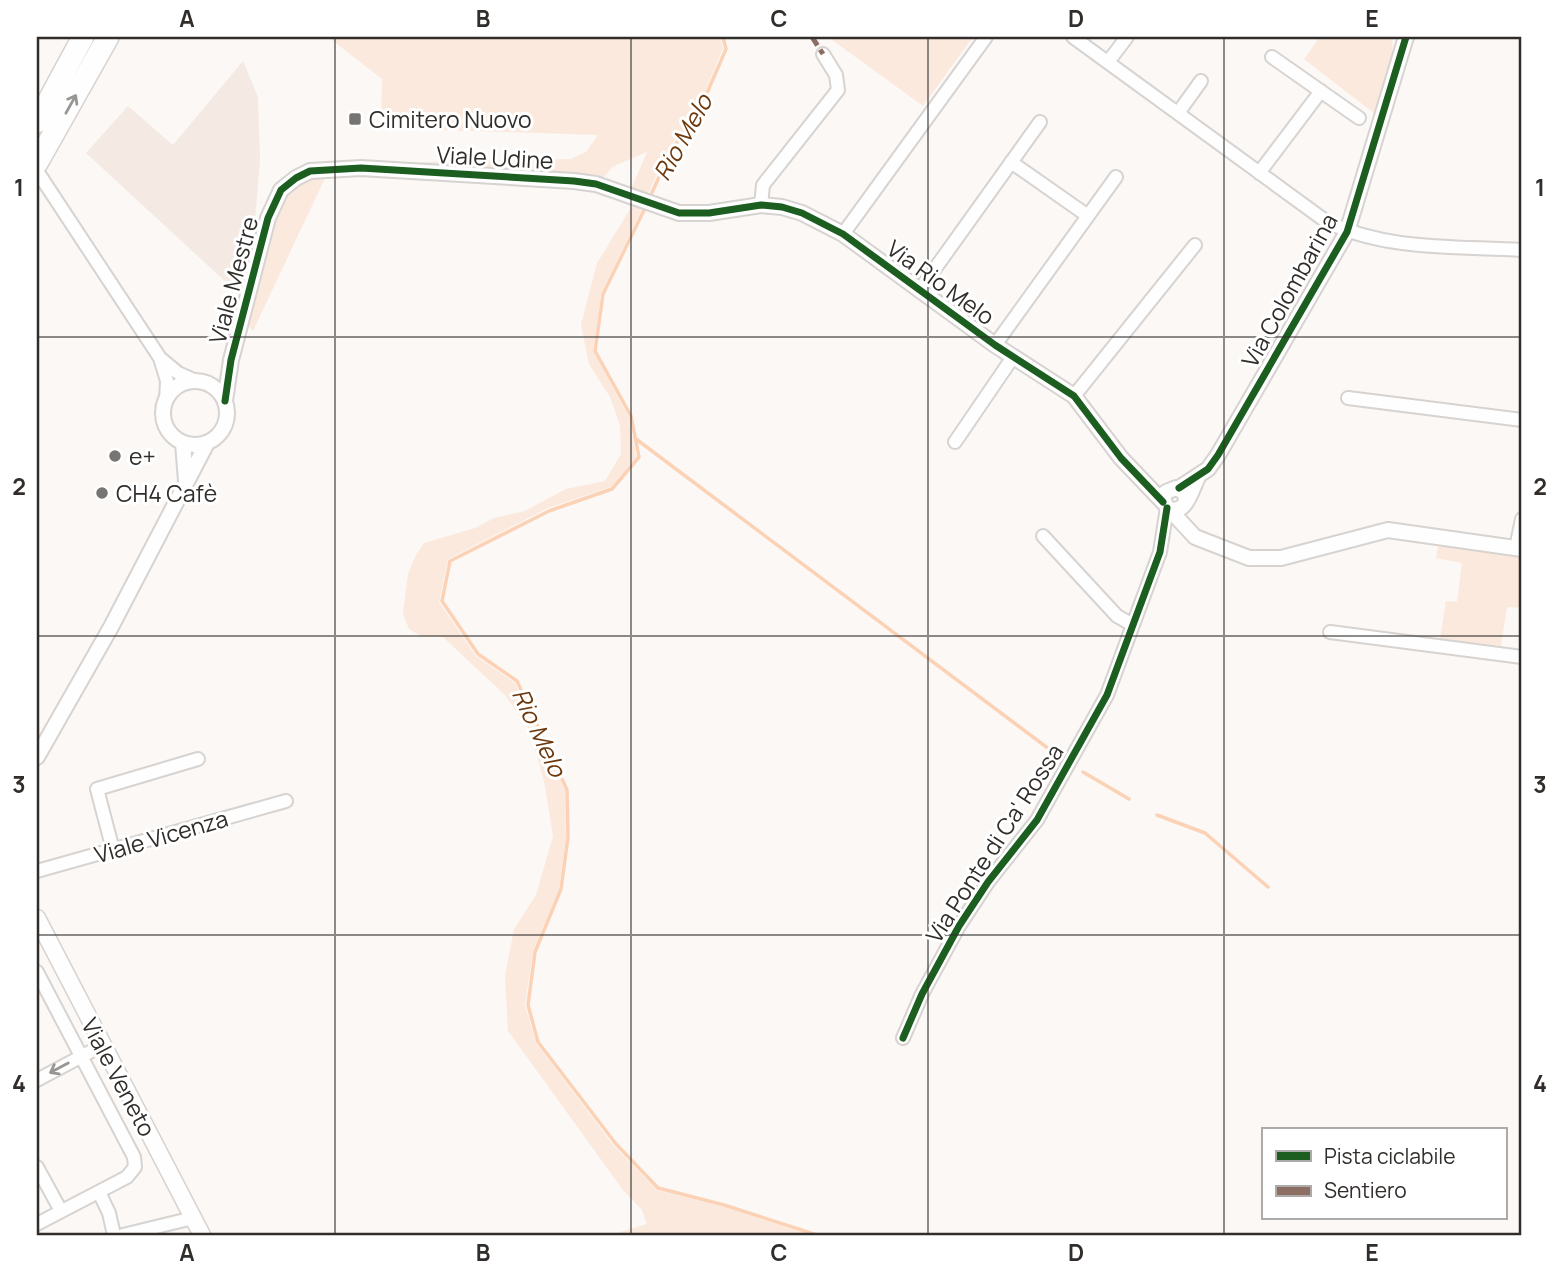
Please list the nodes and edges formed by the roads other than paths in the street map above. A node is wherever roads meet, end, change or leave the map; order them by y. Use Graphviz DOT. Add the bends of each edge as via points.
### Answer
graph roads {
  1 [pos="83,37"];
  2 [pos="108,37"];
  3 [pos="986,37"];
  4 [pos="1073,37"];
  5 [pos="1127,37"];
  6 [pos="1403,40"];
  7 [pos="823,54"];
  8 [pos="1272,57"];
  9 [pos="1108,62"];
  10 [pos="1201,81"];
  11 [pos="1321,91"];
  12 [pos="1178,113"];
  13 [pos="1359,118"];
  14 [pos="37,122"];
  15 [pos="1040,122"];
  16 [pos="1011,162"];
  17 [pos="37,163"];
  18 [pos="337,168"];
  19 [pos="37,171"];
  20 [pos="1259,173"];
  21 [pos="1116,177"];
  22 [pos="653,205"];
  23 [pos="761,205"];
  24 [pos="1088,216"];
  25 [pos="1346,232"];
  26 [pos="843,234"];
  27 [pos="1195,245"];
  28 [pos="1522,250"];
  29 [pos="919,291"];
  30 [pos="995,345"];
  31 [pos="1013,357"];
  32 [pos="160,358"];
  33 [pos="232,360"];
  34 [pos="202,382"];
  35 [pos="1074,397"];
  36 [pos="1348,398"];
  37 [pos="166,401"];
  38 [pos="225,401"];
  39 [pos="1522,420"];
  40 [pos="955,442"];
  41 [pos="183,443"];
  42 [pos="207,443"];
  43 [pos="1139,477"];
  44 [pos="186,483"];
  45 [pos="1181,495"];
  46 [pos="1167,507"];
  47 [pos="1522,519"];
  48 [pos="1043,536"];
  49 [pos="1195,537"];
  50 [pos="1519,549"];
  51 [pos="1133,625"];
  52 [pos="1330,632"];
  53 [pos="1522,657"];
  54 [pos="37,757"];
  55 [pos="198,760"];
  56 [pos="286,801"];
  57 [pos="113,850"];
  58 [pos="37,871"];
  59 [pos="37,918"];
  60 [pos="37,972"];
  61 [pos="903,1038"];
  62 [pos="103,1045"];
  63 [pos="81,1056"];
  64 [pos="37,1080"];
  65 [pos="37,1167"];
  66 [pos="99,1192"];
  67 [pos="61,1212"];
  68 [pos="193,1218"];
  69 [pos="37,1224"];
  70 [pos="114,1235"];
  71 [pos="123,1235"];
  72 [pos="202,1235"];
  1 -- 14 [label="highway"];
  17 -- 2 [label="highway, one-way"];
  3 -- 26 [label="street"];
  4 -- 9 [label="street"];
  5 -- 9 [label="street"];
  6 -- 25 [label="street, Via Colombarina"];
  7 -- 23 [label="street" via="836,75 838,90 763,185"];
  8 -- 11 [label="street"];
  9 -- 12 [label="street"];
  10 -- 12 [label="street"];
  11 -- 13 [label="street"];
  11 -- 20 [label="street"];
  12 -- 20 [label="street"];
  15 -- 16 [label="street"];
  16 -- 24 [label="street"];
  16 -- 29 [label="street"];
  18 -- 22 [label="street, Viale Udine" via="574,181 596,184"];
  18 -- 33 [label="street, Viale Mestre" via="310,171 281,190 268,218"];
  19 -- 32 [label="street"];
  20 -- 25 [label="street"];
  21 -- 24 [label="street"];
  22 -- 23 [label="street, Via Rio Melo" via="679,213"];
  23 -- 26 [label="street, Via Rio Melo" via="802,213"];
  24 -- 30 [label="street"];
  25 -- 28 [label="street" via="1407,244"];
  25 -- 45 [label="street, Via Colombarina" via="1230,436 1208,469"];
  26 -- 29 [label="street, Via Rio Melo"];
  27 -- 35 [label="street"];
  29 -- 30 [label="street, Via Rio Melo"];
  30 -- 31 [label="street, Via Rio Melo"];
  31 -- 35 [label="street, Via Rio Melo"];
  31 -- 40 [label="street"];
  32 -- 34 [label="street" via="178,373"];
  32 -- 37 [label="street" via="167,381"];
  33 -- 34 [label="street, Viale Mestre"];
  33 -- 38 [label="street, Viale Mestre"];
  34 -- 37 [label="street, Viale Mestre" via="178,386"];
  34 -- 38 [label="street"];
  35 -- 43 [label="street, Via Rio Melo"];
  36 -- 39 [label="street"];
  37 -- 41 [label="street" via="166,425"];
  38 -- 42 [label="street, Viale Mestre" via="225,426"];
  41 -- 42 [label="street"];
  41 -- 44 [label="street"];
  42 -- 44 [label="street, Viale Mestre"];
  43 -- 45 [label="street, Via Rio Melo"];
  43 -- 46 [label="street, Via Rio Melo"];
  44 -- 54 [label="street, Viale Mestre"];
  45 -- 46 [label="street" via="1177,511"];
  45 -- 46 [label="street, Via Colombarina" via="1166,492"];
  45 -- 49 [label="street"];
  46 -- 49 [label="street, Via Rio Melo"];
  46 -- 51 [label="street, Via Ponte di Ca' Rossa" via="1160,552"];
  47 -- 50 [label="street"];
  48 -- 51 [label="street" via="1117,616"];
  49 -- 50 [label="street" via="1249,558 1281,558 1388,530"];
  51 -- 61 [label="street, Via Ponte di Ca' Rossa" via="1107,695 1080,747 1037,820 959,926"];
  52 -- 53 [label="street"];
  55 -- 57 [label="street" via="97,789"];
  56 -- 57 [label="street, Viale Vicenza"];
  57 -- 58 [label="street, Viale Vicenza"];
  59 -- 62 [label="main road, Viale Veneto"];
  60 -- 63 [label="street"];
  62 -- 63 [label="street"];
  62 -- 68 [label="main road, Viale Veneto"];
  63 -- 64 [label="street, one-way"];
  63 -- 66 [label="street" via="131,1150 135,1167 127,1177"];
  65 -- 67 [label="street"];
  66 -- 67 [label="street"];
  66 -- 70 [label="street"];
  67 -- 69 [label="street"];
  68 -- 71 [label="street"];
  68 -- 72 [label="main road, Viale Veneto"];
}
